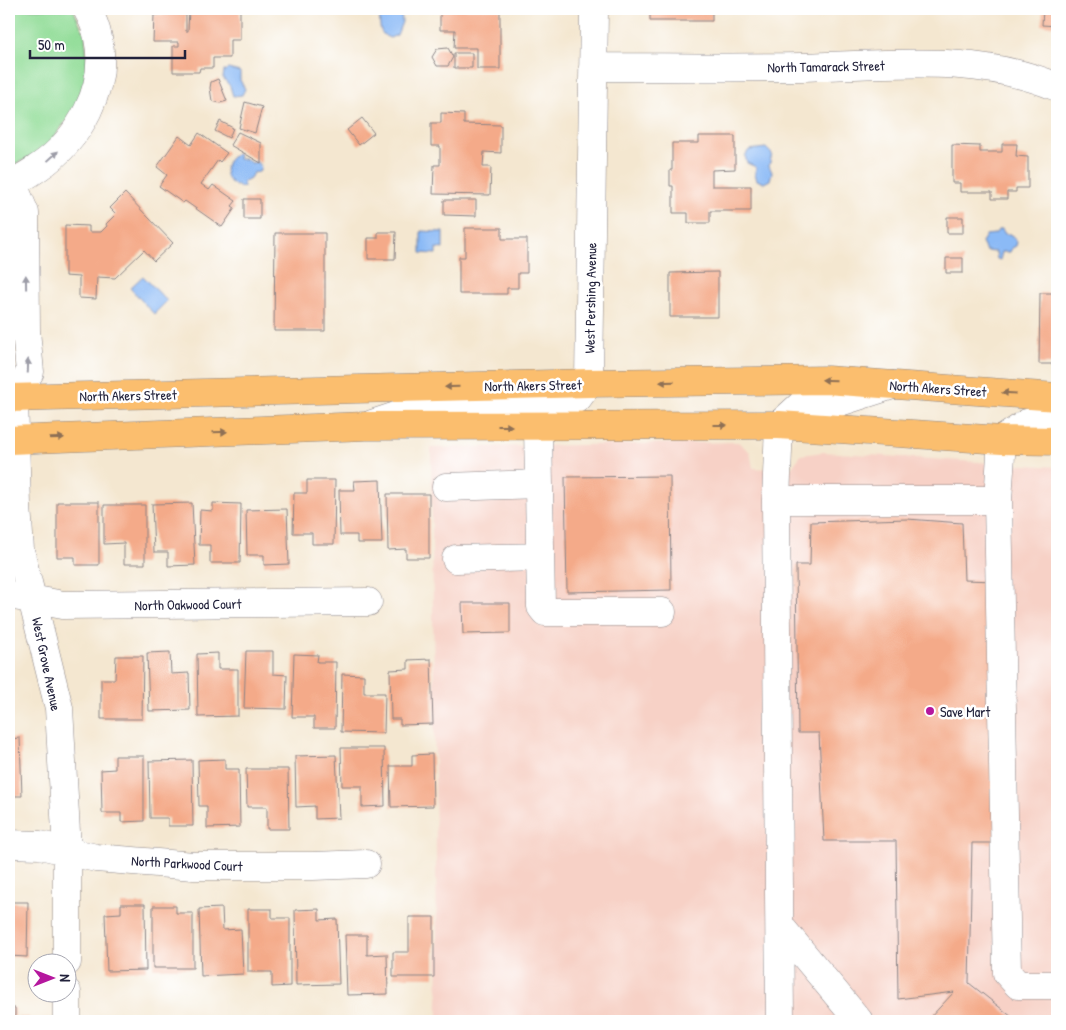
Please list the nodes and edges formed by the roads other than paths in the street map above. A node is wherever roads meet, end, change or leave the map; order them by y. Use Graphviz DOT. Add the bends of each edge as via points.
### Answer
graph roads {
  1 [pos="87,9"];
  2 [pos="594,9"];
  3 [pos="593,67"];
  4 [pos="1057,87"];
  5 [pos="10,185"];
  6 [pos="18,331"];
  7 [pos="589,383"];
  8 [pos="893,384"];
  9 [pos="11,395"];
  10 [pos="1057,397"];
  11 [pos="1057,420"];
  12 [pos="779,425"];
  13 [pos="366,426"];
  14 [pos="538,426"];
  15 [pos="12,440"];
  16 [pos="1002,440"];
  17 [pos="1057,441"];
  18 [pos="539,484"];
  19 [pos="446,486"];
  20 [pos="776,500"];
  21 [pos="998,500"];
  22 [pos="540,557"];
  23 [pos="456,559"];
  24 [pos="21,598"];
  25 [pos="368,602"];
  26 [pos="662,612"];
  27 [pos="9,844"];
  28 [pos="67,850"];
  29 [pos="366,864"];
  30 [pos="780,926"];
  31 [pos="67,952"];
  32 [pos="1057,985"];
  33 [pos="67,1002"];
  34 [pos="67,1021"];
  35 [pos="780,1021"];
  36 [pos="859,1021"];
  5 -- 1 [label="street, one-way" via="49,160 78,128 87,110 99,75 100,56 96,32"];
  2 -- 3 [label="street, West Pershing Avenue"];
  3 -- 4 [label="street, North Tamarack Street" via="942,63 1007,72"];
  3 -- 7 [label="street, West Pershing Avenue"];
  6 -- 5 [label="street, one-way" via="24,212"];
  9 -- 6 [label="street, one-way" via="30,372"];
  8 -- 7 [label="main road, North Akers Street, one-way" via="827,380"];
  7 -- 9 [label="main road, North Akers Street, one-way"];
  7 -- 13 [label="street" via="578,398 566,404 411,411"];
  10 -- 8 [label="main road, North Akers Street, one-way"];
  8 -- 12 [label="street" via="840,402 802,404"];
  9 -- 15 [label="street, West Grove Avenue"];
  11 -- 16 [label="street" via="1027,423"];
  14 -- 12 [label="main road, one-way"];
  12 -- 16 [label="main road"];
  12 -- 20 [label="street"];
  13 -- 14 [label="main road, one-way"];
  15 -- 13 [label="main road, one-way"];
  14 -- 18 [label="street"];
  15 -- 24 [label="street, West Grove Avenue"];
  16 -- 17 [label="main road"];
  16 -- 21 [label="street"];
  18 -- 19 [label="street"];
  18 -- 22 [label="street"];
  20 -- 21 [label="street"];
  20 -- 30 [label="street"];
  21 -- 32 [label="street" via="1007,973 1018,985"];
  22 -- 23 [label="street"];
  22 -- 26 [label="street" via="540,607 545,612"];
  24 -- 25 [label="street, North Oakwood Court" via="63,605"];
  24 -- 28 [label="street, West Grove Avenue" via="58,708"];
  27 -- 28 [label="street, North Parkwood Court"];
  28 -- 29 [label="street, North Parkwood Court" via="96,858 194,866"];
  28 -- 31 [label="street, West Grove Avenue"];
  30 -- 35 [label="street"];
  30 -- 36 [label="street"];
  33 -- 34 [label="street"];
}
